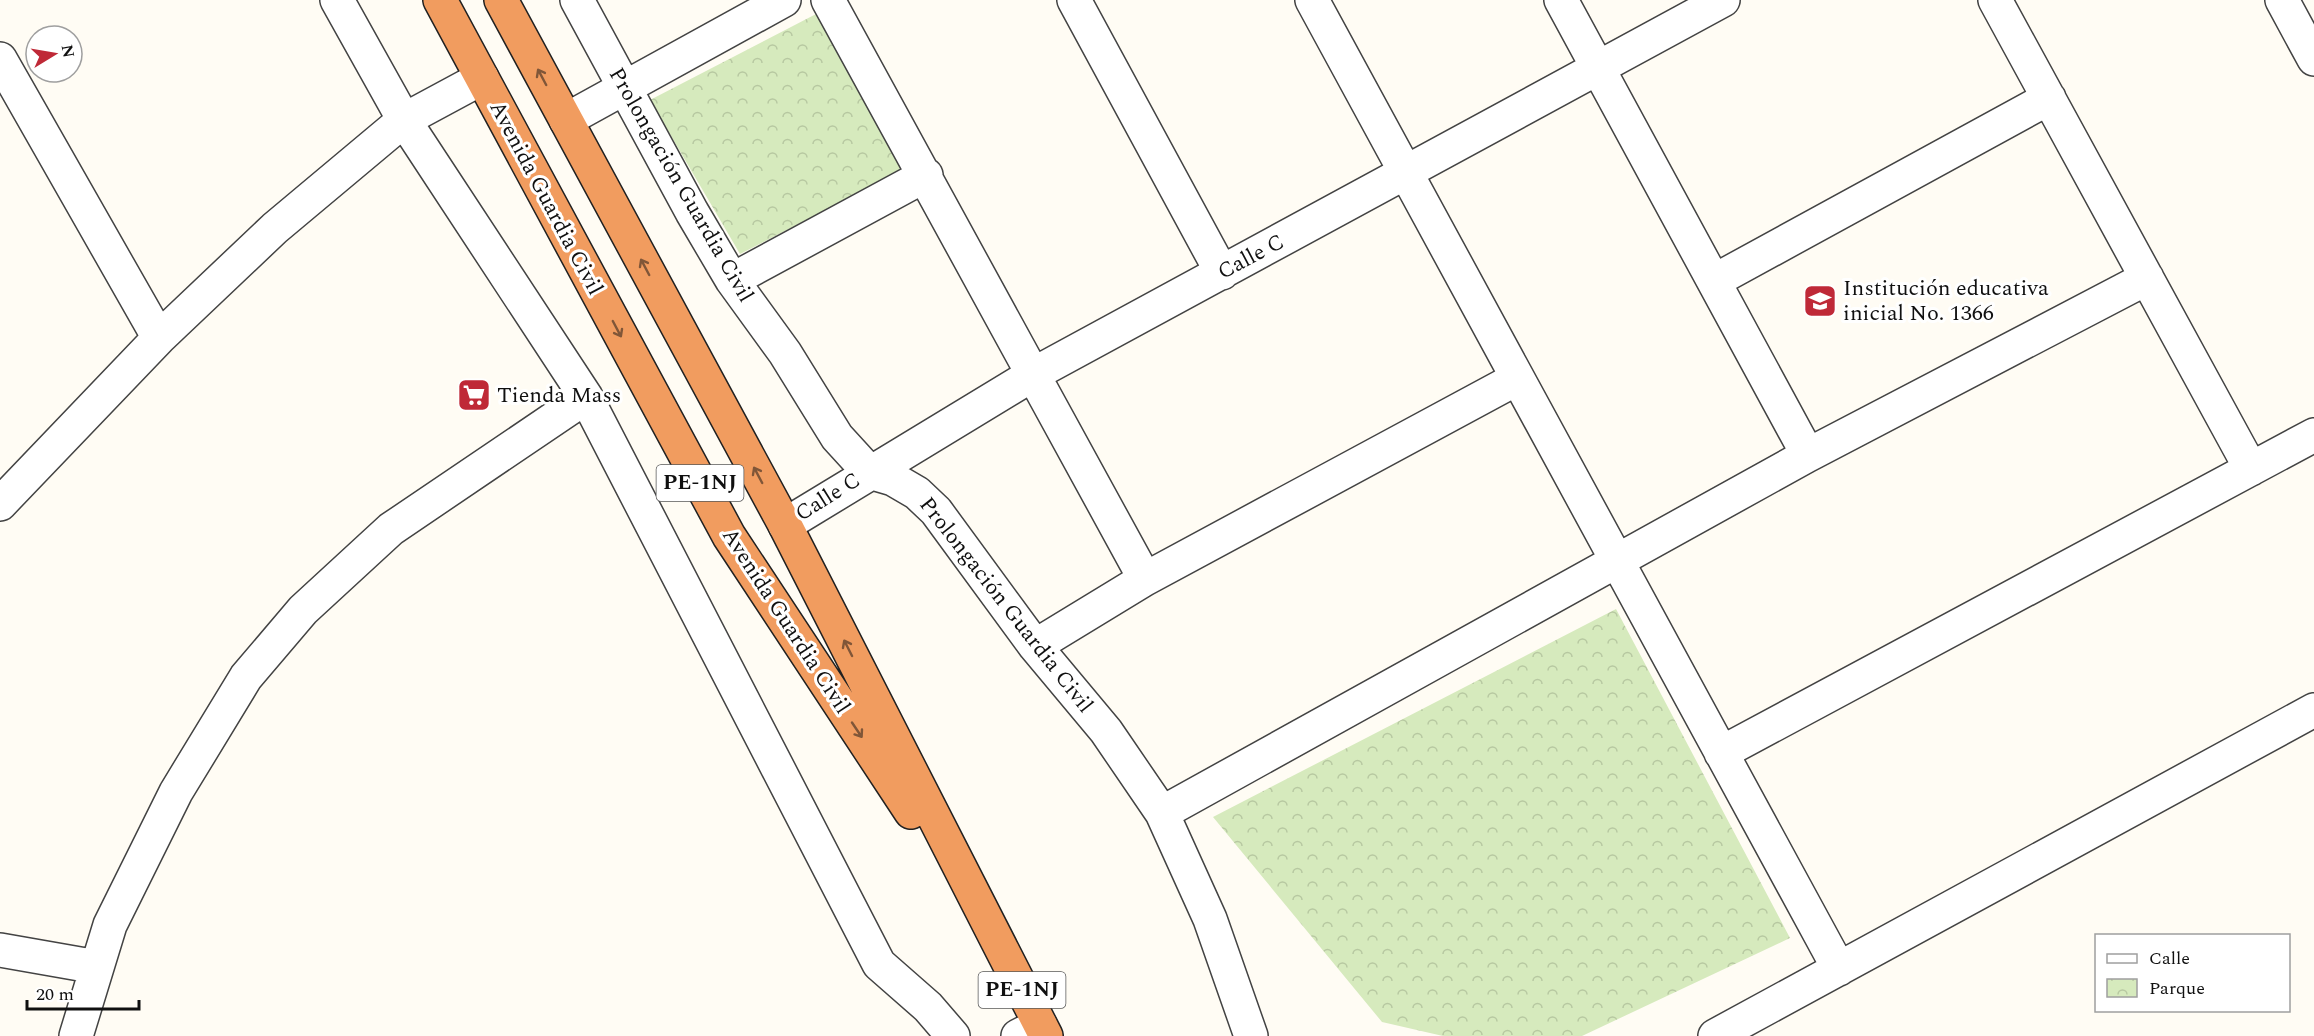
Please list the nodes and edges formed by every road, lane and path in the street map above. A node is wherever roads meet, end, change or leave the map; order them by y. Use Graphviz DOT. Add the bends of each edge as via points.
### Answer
graph roads {
  1 [pos="337,0"];
  2 [pos="440,0"];
  3 [pos="501,0"];
  4 [pos="577,0"];
  5 [pos="784,0"];
  6 [pos="828,0"];
  7 [pos="1074,0"];
  8 [pos="1312,0"];
  9 [pos="1561,0"];
  10 [pos="1723,0"];
  11 [pos="1995,0"];
  12 [pos="2282,0"];
  13 [pos="0,59"];
  14 [pos="2314,59"];
  15 [pos="1598,68"];
  16 [pos="482,78"];
  17 [pos="625,89"];
  18 [pos="2049,98"];
  19 [pos="404,120"];
  20 [pos="566,120"];
  21 [pos="1405,174"];
  22 [pos="926,176"];
  23 [pos="1222,273"];
  24 [pos="2147,278"];
  25 [pos="732,280"];
  26 [pos="1716,280"];
  27 [pos="159,338"];
  28 [pos="1032,375"];
  29 [pos="1515,379"];
  30 [pos="586,397"];
  31 [pos="2314,435"];
  32 [pos="1808,455"];
  33 [pos="2251,469"];
  34 [pos="869,472"];
  35 [pos="0,504"];
  36 [pos="785,525"];
  37 [pos="1616,563"];
  38 [pos="1145,579"];
  39 [pos="1035,646"];
  40 [pos="2314,710"];
  41 [pos="1721,753"];
  42 [pos="1162,813"];
  43 [pos="999,943"];
  44 [pos="0,950"];
  45 [pos="97,967"];
  46 [pos="1839,969"];
  47 [pos="1035,1032"];
  48 [pos="76,1036"];
  49 [pos="953,1036"];
  50 [pos="1251,1036"];
  51 [pos="1714,1036"];
  1 -- 19 [label="street"];
  2 -- 16 [label="highway, Avenida Guardia Civil / PE-1NJ"];
  20 -- 3 [label="highway, Avenida Guardia Civil / PE-1NJ, one-way"];
  4 -- 17 [label="street, Prolongación Guardia Civil"];
  5 -- 17 [label="street"];
  6 -- 22 [label="street"];
  7 -- 23 [label="street"];
  8 -- 21 [label="street"];
  9 -- 15 [label="street"];
  10 -- 15 [label="street, Calle C"];
  11 -- 18 [label="street"];
  12 -- 14 [label="street"];
  13 -- 27 [label="street"];
  15 -- 21 [label="street, Calle C"];
  15 -- 26 [label="street"];
  16 -- 19 [label="street"];
  16 -- 43 [label="highway, Avenida Guardia Civil / PE-1NJ, one-way" via="729,536"];
  17 -- 20 [label="street"];
  17 -- 25 [label="street, Prolongación Guardia Civil"];
  18 -- 24 [label="street"];
  18 -- 26 [label="street"];
  19 -- 27 [label="street" via="275,228"];
  19 -- 30 [label="street"];
  36 -- 20 [label="highway, Avenida Guardia Civil / PE-1NJ, one-way"];
  21 -- 23 [label="street, Calle C"];
  21 -- 29 [label="street"];
  22 -- 25 [label="street"];
  22 -- 28 [label="street"];
  23 -- 28 [label="street, Calle C"];
  24 -- 32 [label="street"];
  24 -- 33 [label="street"];
  25 -- 34 [label="street, Prolongación Guardia Civil" via="837,437"];
  26 -- 32 [label="street"];
  27 -- 35 [label="street"];
  28 -- 34 [label="street, Calle C"];
  28 -- 38 [label="street"];
  29 -- 37 [label="street"];
  29 -- 38 [label="street"];
  30 -- 45 [label="street" via="391,529 303,610 246,677 176,792 110,925"];
  30 -- 49 [label="street" via="879,964 928,1007"];
  31 -- 33 [label="street"];
  32 -- 37 [label="street"];
  33 -- 41 [label="street"];
  34 -- 36 [label="street, Calle C"];
  34 -- 39 [label="street, Prolongación Guardia Civil" via="917,493 936,511"];
  43 -- 36 [label="highway, Avenida Guardia Civil / PE-1NJ, one-way"];
  37 -- 41 [label="street"];
  37 -- 42 [label="street"];
  38 -- 39 [label="street"];
  39 -- 42 [label="street, Prolongación Guardia Civil" via="1106,731"];
  40 -- 46 [label="street"];
  41 -- 46 [label="street"];
  42 -- 50 [label="street, Prolongación Guardia Civil" via="1210,919"];
  43 -- 47 [label="highway, Avenida Guardia Civil / PE-1NJ"];
  44 -- 45 [label="street"];
  45 -- 48 [label="street"];
  46 -- 51 [label="street"];
}
